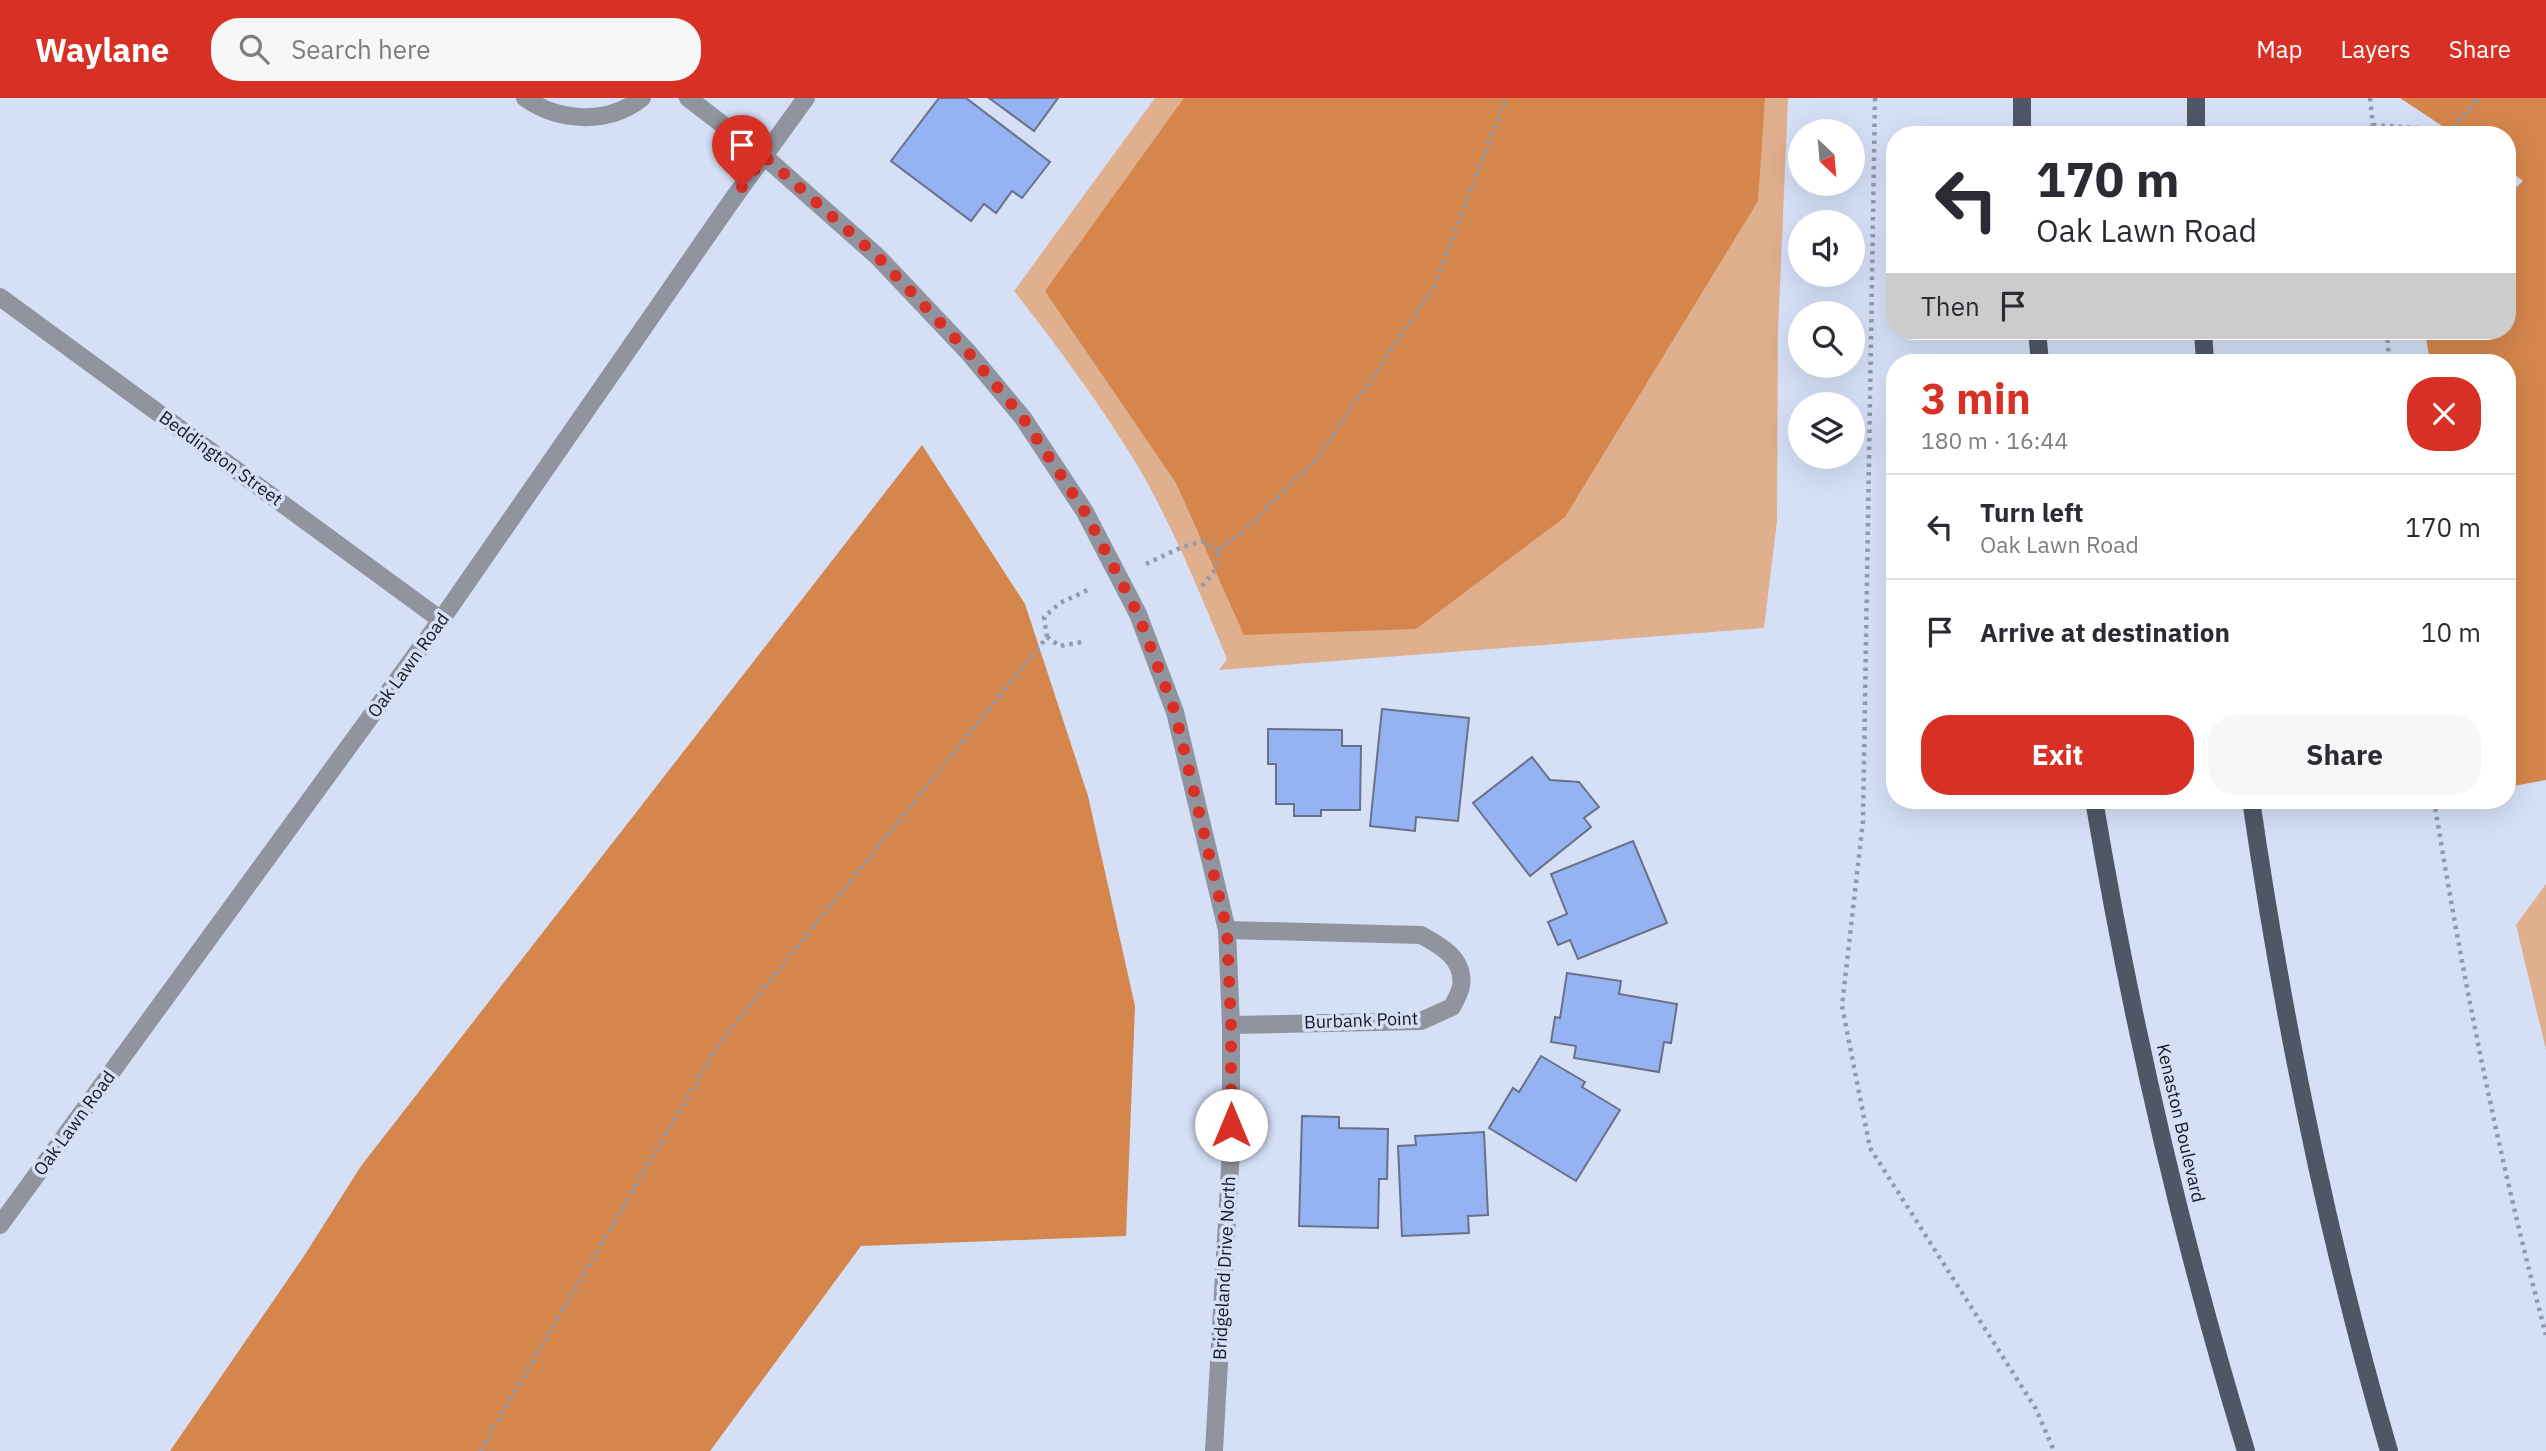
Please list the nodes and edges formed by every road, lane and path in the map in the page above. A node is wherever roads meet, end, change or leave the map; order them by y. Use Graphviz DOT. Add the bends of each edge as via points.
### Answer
graph roads {
  1 [pos="525,98"];
  2 [pos="642,98"];
  3 [pos="688,98"];
  4 [pos="806,98"];
  5 [pos="1506,98"];
  6 [pos="1875,98"];
  7 [pos="2022,98"];
  8 [pos="2196,98"];
  9 [pos="2370,98"];
  10 [pos="2478,98"];
  11 [pos="2373,125"];
  12 [pos="2022,126"];
  13 [pos="2196,126"];
  14 [pos="2382,126"];
  15 [pos="2454,126"];
  16 [pos="764,156"];
  17 [pos="0,297"];
  18 [pos="1202,586"];
  19 [pos="440,620"];
  20 [pos="1082,642"];
  21 [pos="2096,809"];
  22 [pos="2252,809"];
  23 [pos="2436,809"];
  24 [pos="1227,930"];
  25 [pos="1231,1025"];
  26 [pos="0,1225"];
  27 [pos="2546,1335"];
  28 [pos="480,1451"];
  29 [pos="1214,1451"];
  30 [pos="2054,1451"];
  31 [pos="2246,1451"];
  32 [pos="2389,1451"];
  1 -- 2 [label="street" via="538,107 583,118 609,116"];
  3 -- 16 [label="street, Bridgeland Drive North"];
  4 -- 16 [label="street, Oak Lawn Road"];
  5 -- 18 [label="path" via="1434,288 1318,457 1218,551 1216,569"];
  6 -- 30 [label="path" via="1863,821 1842,1006 1870,1148 2036,1409"];
  7 -- 12 [label="main road"];
  8 -- 13 [label="main road"];
  9 -- 11 [label="path"];
  10 -- 15 [label="path"];
  11 -- 14 [label="path"];
  16 -- 19 [label="street, Oak Lawn Road"];
  16 -- 24 [label="street, Bridgeland Drive North" via="878,257 968,352 1023,418 1085,512 1138,614 1175,712"];
  17 -- 19 [label="street, Beddington Street"];
  19 -- 26 [label="street, Oak Lawn Road"];
  20 -- 28 [label="path" via="1060,646 1047,637 718,1045"];
  21 -- 31 [label="main road, Kenaston Boulevard" via="2149,1082"];
  22 -- 32 [label="main road" via="2297,1074 2334,1244"];
  23 -- 27 [label="path" via="2473,1024"];
  24 -- 25 [label="street, Bridgeland Drive North"];
  24 -- 25 [label="street, Burbank Point" via="1421,935 1444,947 1458,962 1461,985 1452,1007 1421,1021"];
  25 -- 29 [label="street, Bridgeland Drive North" via="1231,1150"];
}
